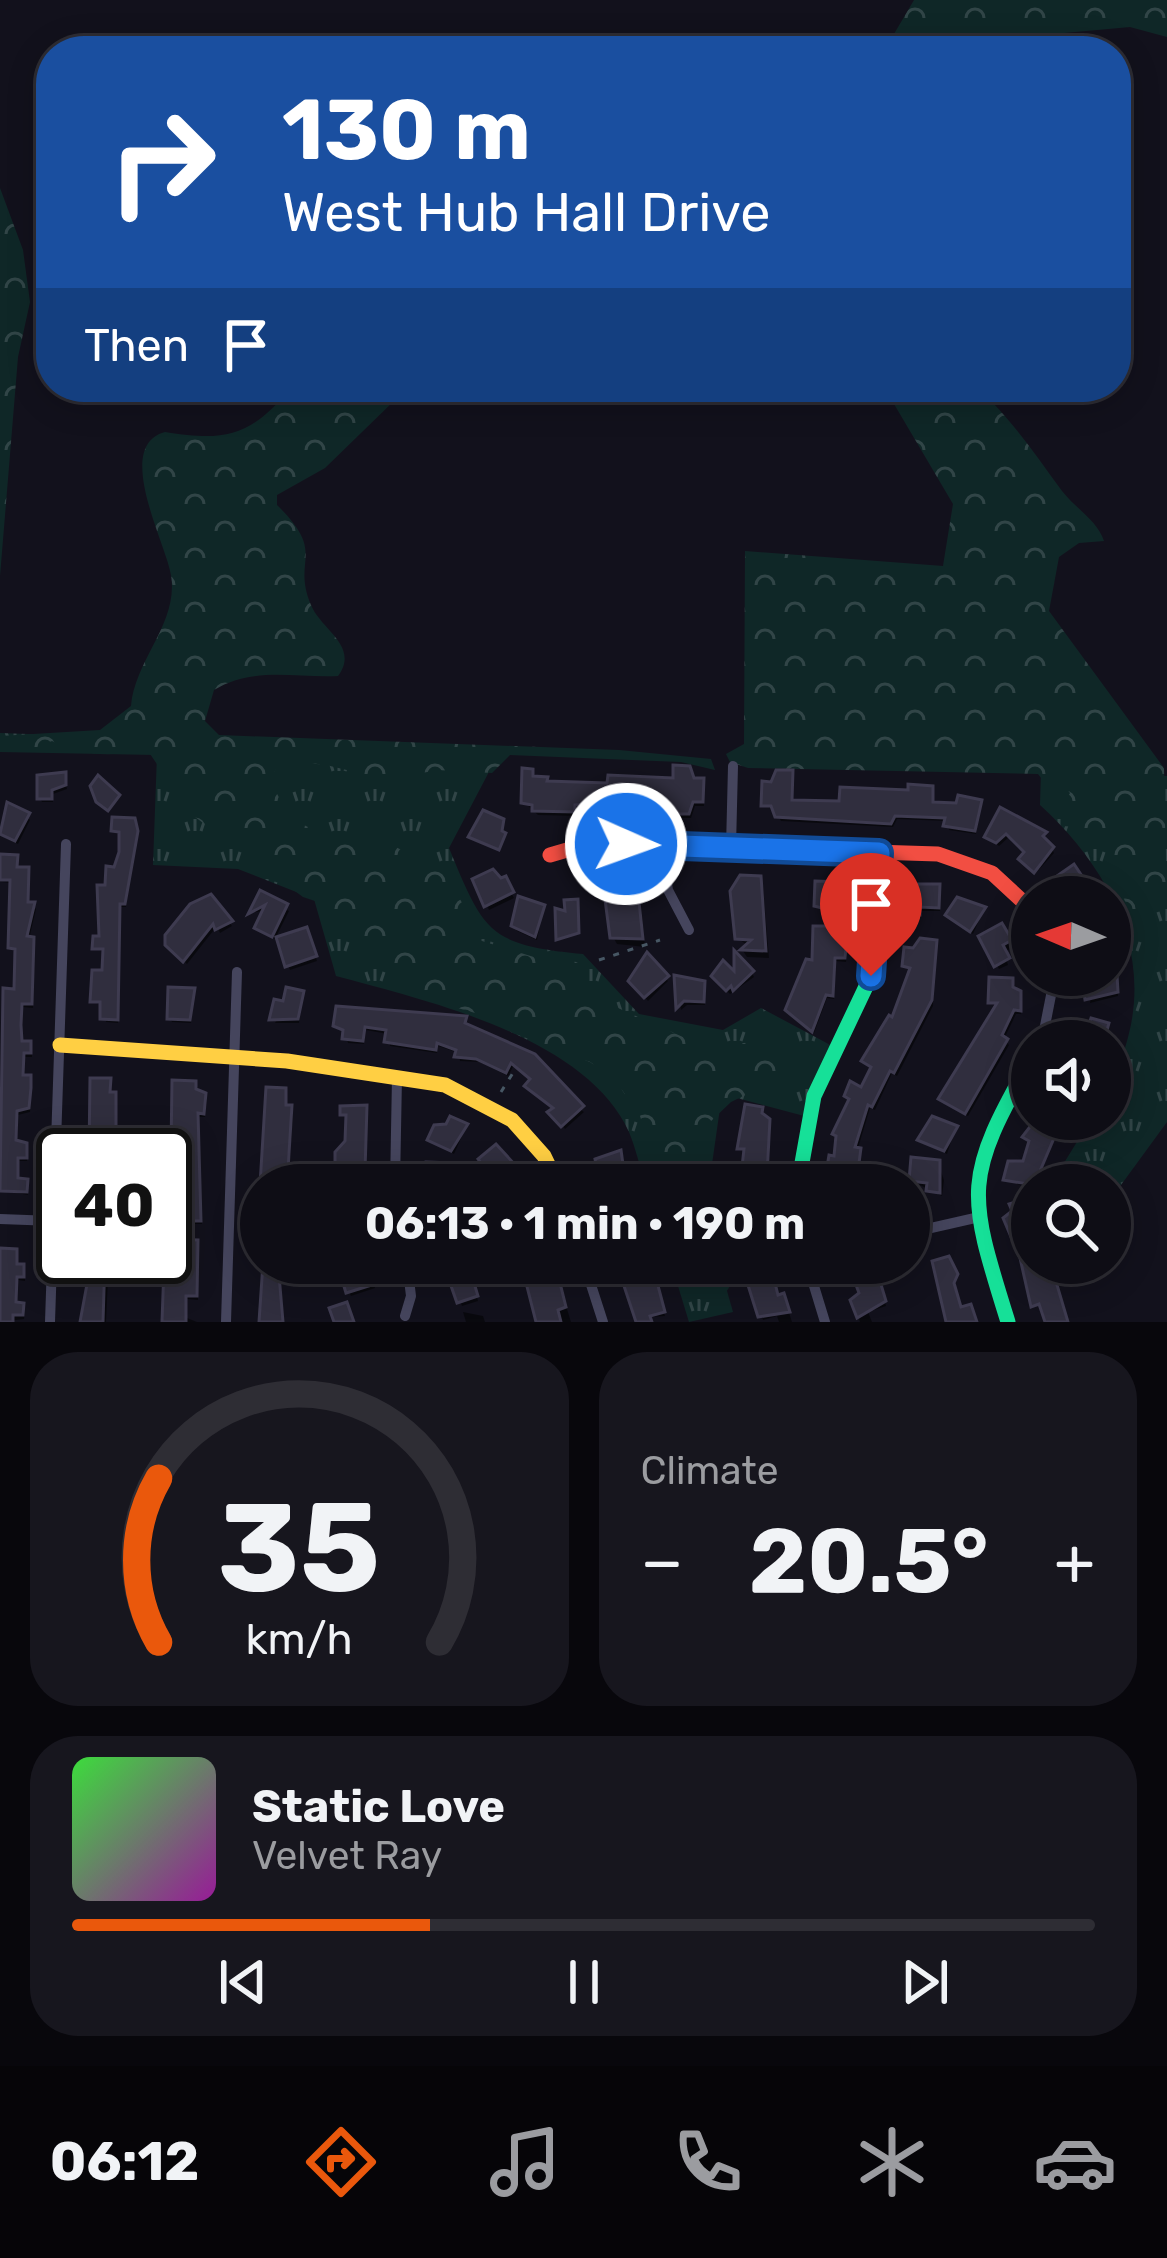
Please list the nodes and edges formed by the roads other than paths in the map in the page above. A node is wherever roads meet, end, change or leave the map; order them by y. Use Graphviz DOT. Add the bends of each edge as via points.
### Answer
graph roads {
  1 [pos="733,766"];
  2 [pos="66,844"];
  3 [pos="661,845"];
  4 [pos="731,848"];
  5 [pos="879,853"];
  6 [pos="550,855"];
  7 [pos="1011,890"];
  8 [pos="689,930"];
  9 [pos="236,972"];
  10 [pos="60,1045"];
  11 [pos="234,1052"];
  12 [pos="397,1077"];
  13 [pos="1011,1095"];
  14 [pos="57,1128"];
  15 [pos="395,1164"];
  16 [pos="547,1164"];
  17 [pos="800,1164"];
  18 [pos="975,1217"];
  19 [pos="0,1219"];
  20 [pos="36,1220"];
  21 [pos="930,1228"];
  22 [pos="51,1284"];
  23 [pos="410,1284"];
  24 [pos="591,1284"];
  25 [pos="813,1284"];
  26 [pos="405,1316"];
  27 [pos="50,1322"];
  28 [pos="226,1322"];
  29 [pos="603,1322"];
  30 [pos="825,1322"];
  31 [pos="1008,1322"];
  1 -- 4 [label="street"];
  2 -- 10 [label="street"];
  3 -- 4 [label="street"];
  3 -- 6 [label="street" via="591,843"];
  3 -- 8 [label="street" via="668,890"];
  4 -- 5 [label="street"];
  5 -- 7 [label="street" via="967,861"];
  5 -- 17 [label="street" via="871,976 817,1088"];
  9 -- 11 [label="street"];
  10 -- 11 [label="street"];
  10 -- 14 [label="street"];
  11 -- 12 [label="street"];
  11 -- 28 [label="street"];
  12 -- 15 [label="street"];
  12 -- 16 [label="street" via="494,1106"];
  13 -- 18 [label="street" via="980,1150"];
  18 -- 21 [label="street"];
  18 -- 31 [label="street"];
  19 -- 20 [label="street"];
  22 -- 27 [label="street"];
  23 -- 26 [label="street"];
  24 -- 29 [label="street"];
  25 -- 30 [label="street"];
}
